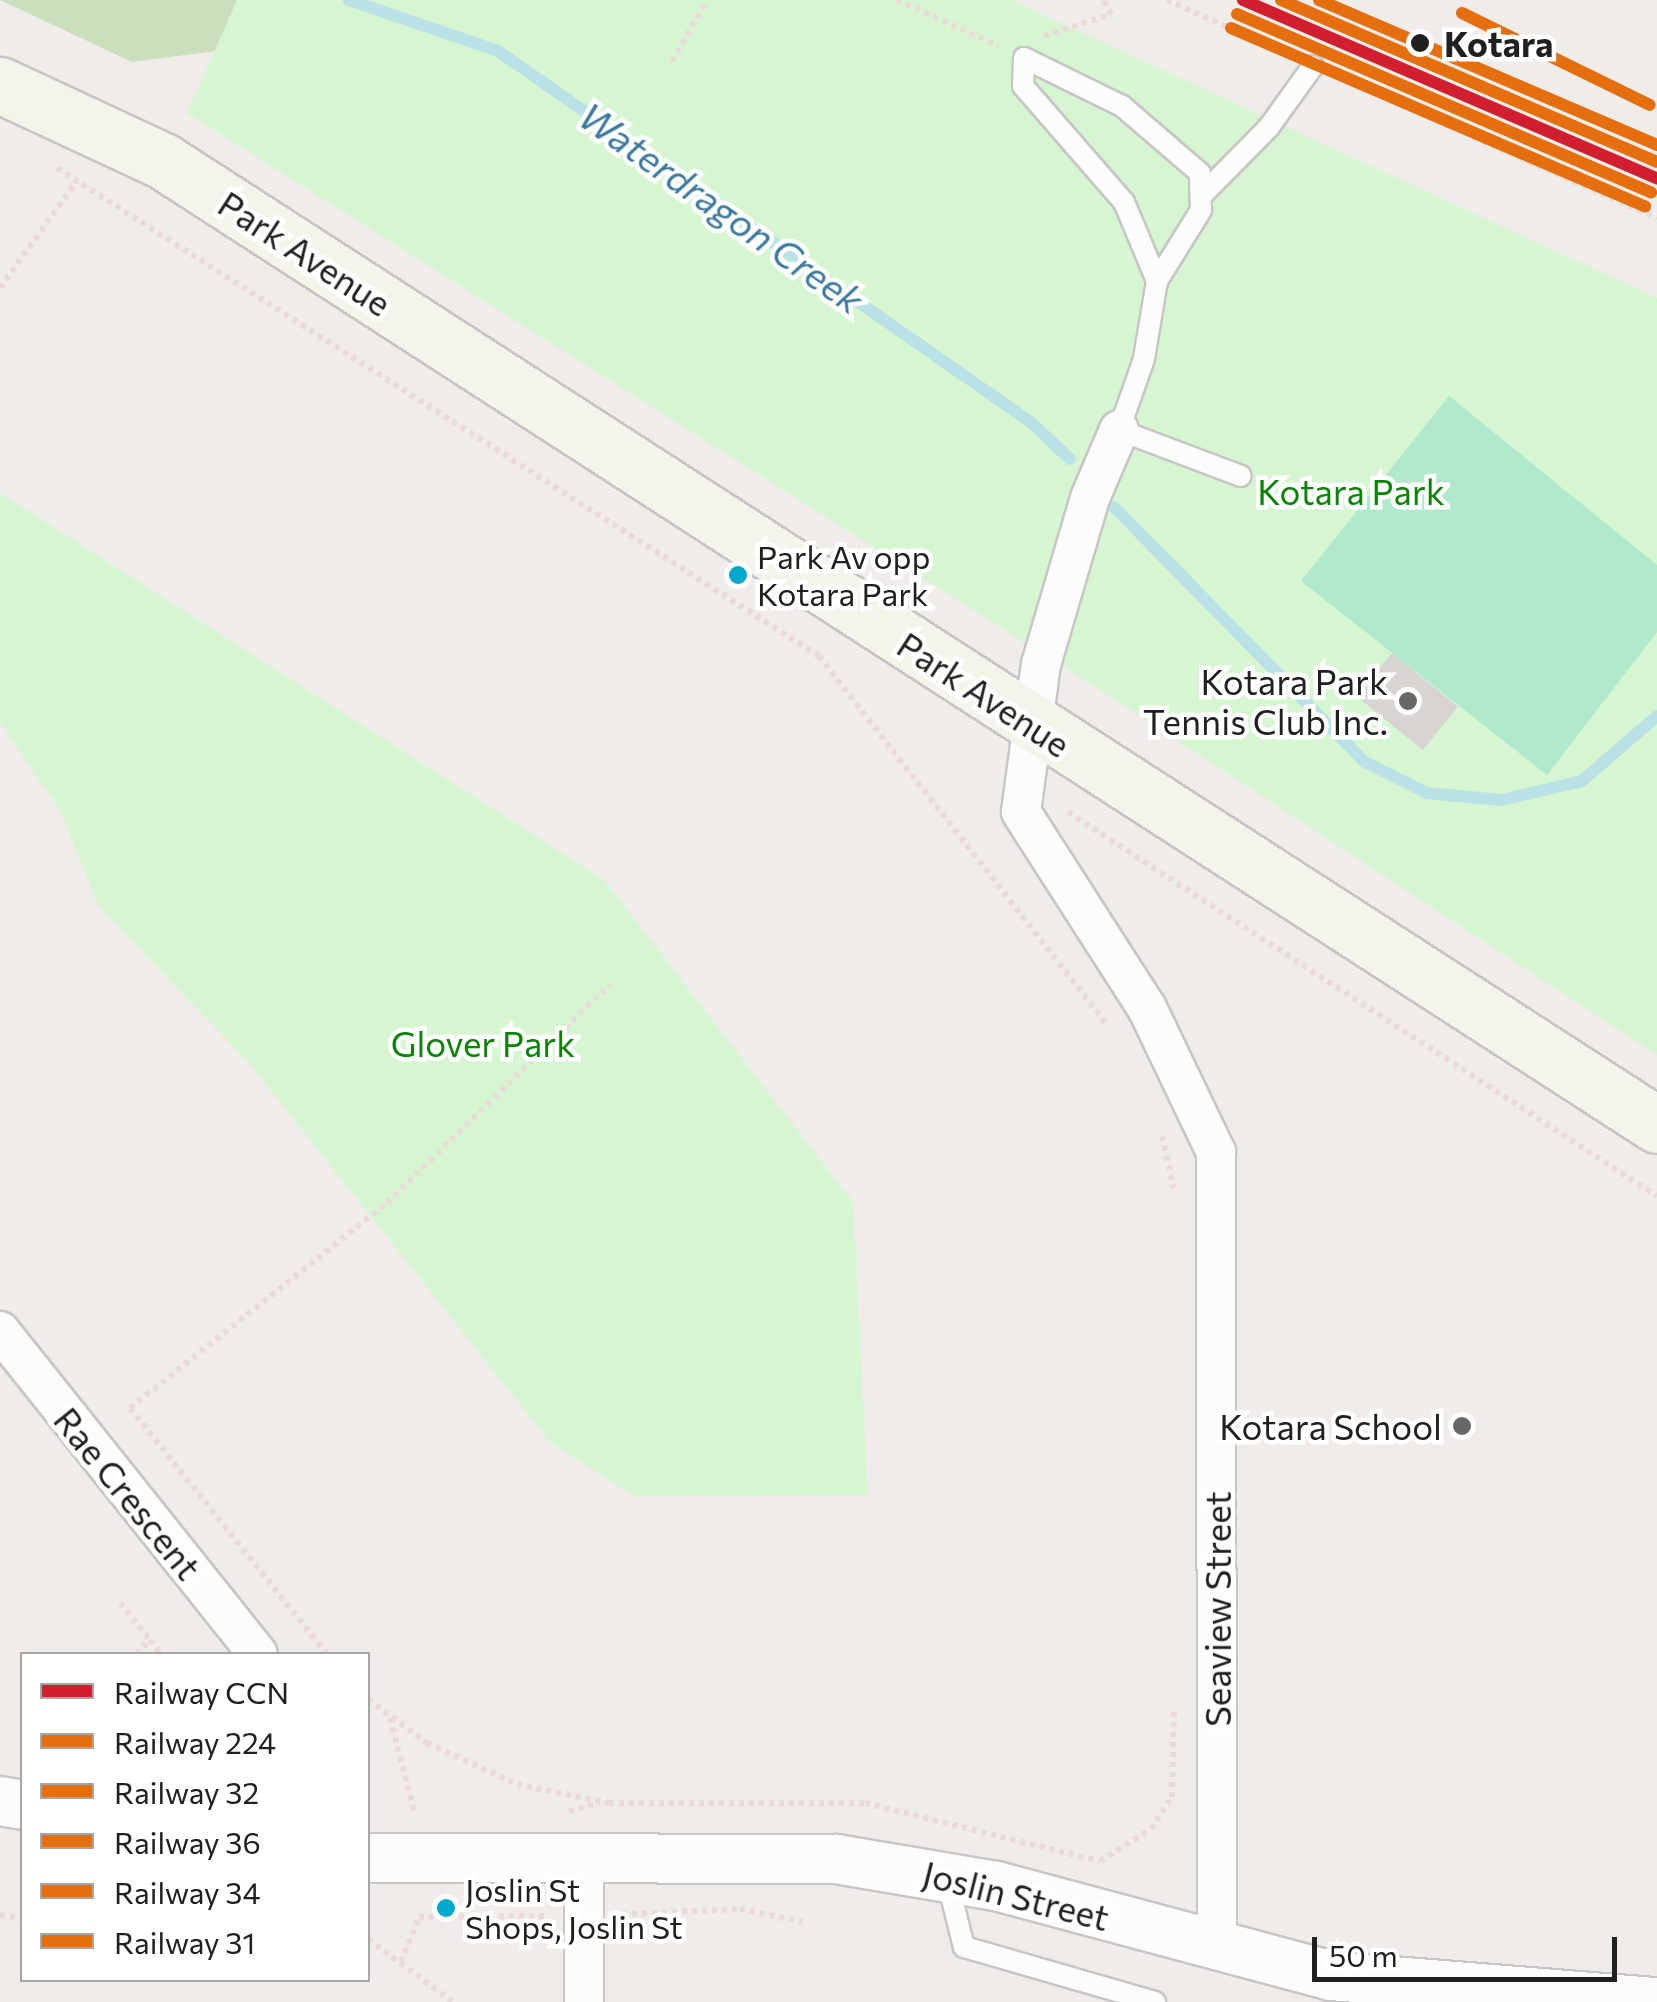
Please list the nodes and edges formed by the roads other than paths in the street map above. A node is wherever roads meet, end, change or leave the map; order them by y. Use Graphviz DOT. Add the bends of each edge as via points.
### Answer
graph roads {
  1 [pos="1313,66"];
  2 [pos="0,84"];
  3 [pos="1200,196"];
  4 [pos="1157,281"];
  5 [pos="1119,430"];
  6 [pos="1240,476"];
  7 [pos="1030,724"];
  8 [pos="1657,1125"];
  9 [pos="0,1332"];
  10 [pos="256,1652"];
  11 [pos="370,1857"];
  12 [pos="584,1857"];
  13 [pos="947,1876"];
  14 [pos="1217,1947"];
  15 [pos="584,2002"];
  16 [pos="1155,2002"];
  17 [pos="1657,2002"];
  1 -- 3 [label="lane" via="1270,127"];
  2 -- 7 [label="main road, Park Avenue" via="163,162"];
  3 -- 4 [label="lane" via="1201,210"];
  3 -- 4 [label="lane" via="1200,173 1174,142 1122,106 1024,58 1018,67 1023,86 1124,202"];
  4 -- 5 [label="lane" via="1144,359"];
  5 -- 6 [label="lane"];
  5 -- 7 [label="street" via="1090,498"];
  7 -- 8 [label="main road, Park Avenue"];
  7 -- 14 [label="street, Seaview Street" via="1021,812 1147,1008 1216,1152"];
  9 -- 10 [label="street, Rae Crescent"];
  11 -- 12 [label="street, Joslin Street"];
  12 -- 13 [label="street, Joslin Street" via="836,1859"];
  12 -- 15 [label="street"];
  13 -- 14 [label="street, Joslin Street"];
  13 -- 16 [label="lane" via="964,1946"];
  14 -- 17 [label="street, Joslin Street" via="1332,1976"];
}
